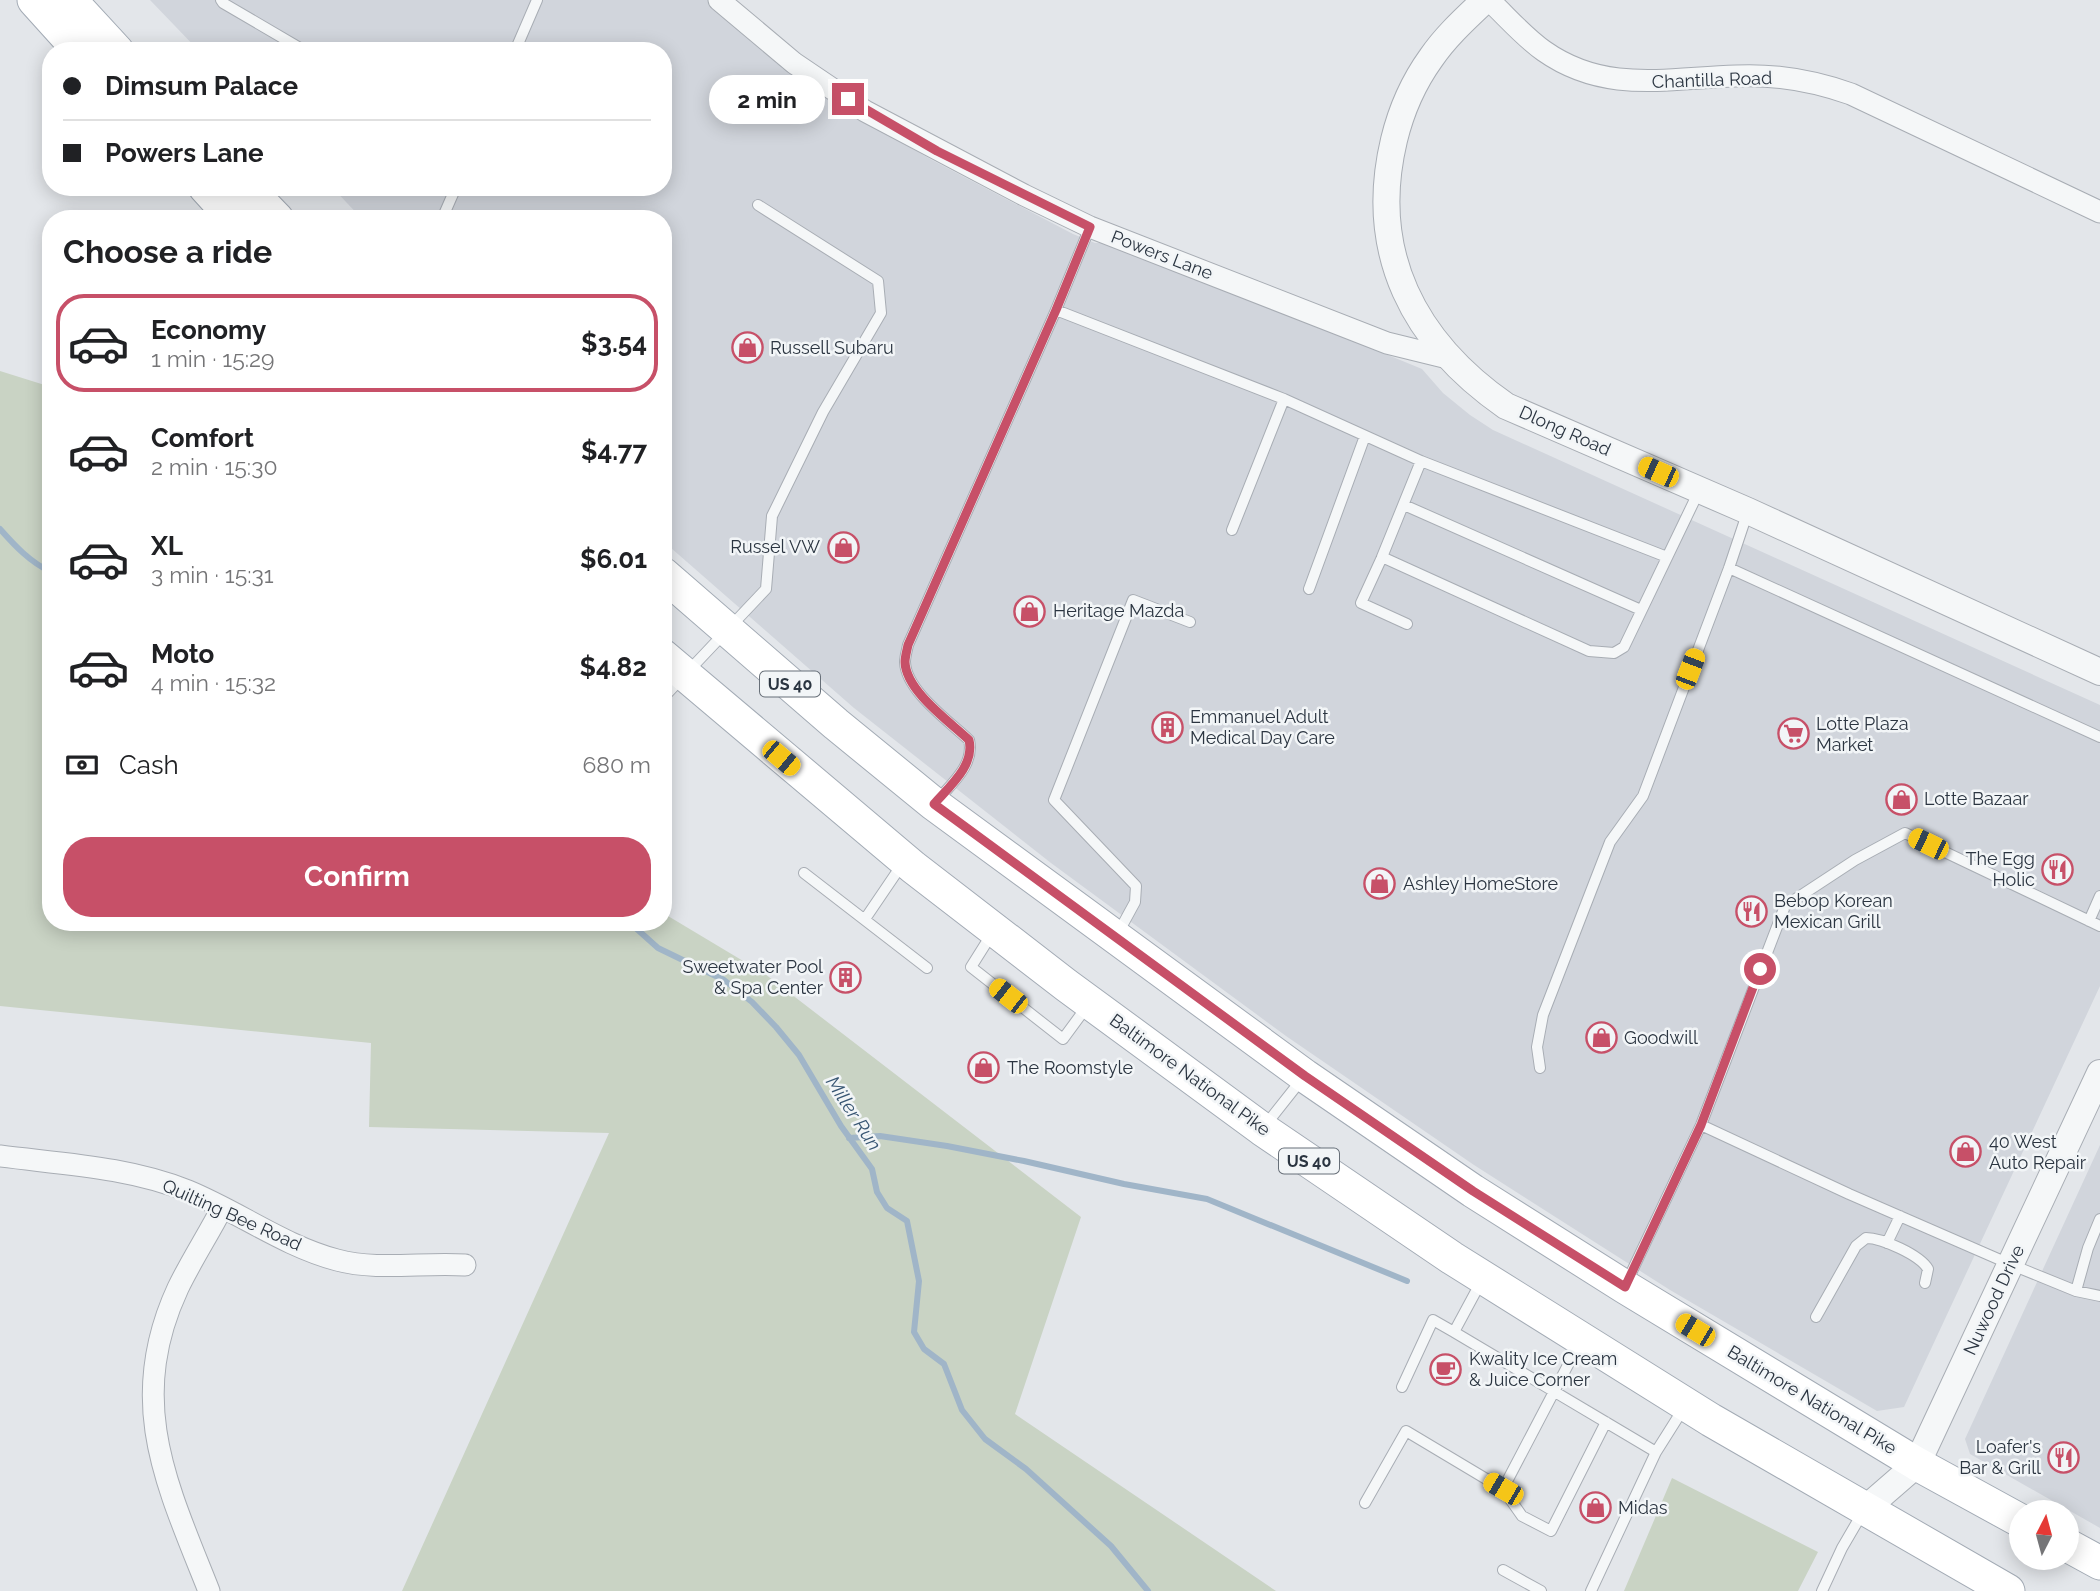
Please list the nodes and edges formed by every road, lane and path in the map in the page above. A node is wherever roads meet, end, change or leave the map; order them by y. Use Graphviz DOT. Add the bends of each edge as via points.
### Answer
graph roads {
  1 [pos="34,0"];
  2 [pos="70,0"];
  3 [pos="220,0"];
  4 [pos="719,0"];
  5 [pos="1487,0"];
  6 [pos="534,1"];
  7 [pos="72,42"];
  8 [pos="109,42"];
  9 [pos="290,42"];
  10 [pos="518,42"];
  11 [pos="213,196"];
  12 [pos="255,196"];
  13 [pos="758,205"];
  14 [pos="226,210"];
  15 [pos="268,210"];
  16 [pos="2100,212"];
  17 [pos="1090,227"];
  18 [pos="1056,310"];
  19 [pos="1448,358"];
  20 [pos="1284,400"];
  21 [pos="1365,436"];
  22 [pos="1421,461"];
  23 [pos="1699,491"];
  24 [pos="1404,505"];
  25 [pos="1748,511"];
  26 [pos="1232,530"];
  27 [pos="1383,555"];
  28 [pos="1667,556"];
  29 [pos="1729,568"];
  30 [pos="672,582"];
  31 [pos="1310,589"];
  32 [pos="1641,610"];
  33 [pos="1190,622"];
  34 [pos="1407,624"];
  35 [pos="726,630"];
  36 [pos="2100,672"];
  37 [pos="672,674"];
  38 [pos="672,678"];
  39 [pos="2100,737"];
  40 [pos="934,804"];
  41 [pos="905,861"];
  42 [pos="804,873"];
  43 [pos="2100,896"];
  44 [pos="864,919"];
  45 [pos="2095,923"];
  46 [pos="995,930"];
  47 [pos="1116,938"];
  48 [pos="927,968"];
  49 [pos="1091,1002"];
  50 [pos="1540,1068"];
  51 [pos="2100,1073"];
  52 [pos="1305,1076"];
  53 [pos="1701,1125"];
  54 [pos="1262,1129"];
  55 [pos="0,1156"];
  56 [pos="222,1208"];
  57 [pos="1900,1216"];
  58 [pos="2100,1219"];
  59 [pos="1887,1243"];
  60 [pos="465,1265"];
  61 [pos="2012,1265"];
  62 [pos="1483,1278"];
  63 [pos="1925,1283"];
  64 [pos="1625,1287"];
  65 [pos="2076,1291"];
  66 [pos="2100,1296"];
  67 [pos="1815,1317"];
  68 [pos="1454,1332"];
  69 [pos="1582,1340"];
  70 [pos="1402,1387"];
  71 [pos="1555,1391"];
  72 [pos="1686,1404"];
  73 [pos="1606,1422"];
  74 [pos="1656,1452"];
  75 [pos="1917,1464"];
  76 [pos="1503,1489"];
  77 [pos="1365,1503"];
  78 [pos="1864,1510"];
  79 [pos="2009,1514"];
  80 [pos="2079,1552"];
  81 [pos="2100,1563"];
  82 [pos="1503,1570"];
  83 [pos="209,1591"];
  84 [pos="1541,1591"];
  85 [pos="1591,1591"];
  86 [pos="1822,1591"];
  87 [pos="2008,1591"];
  1 -- 7 [label="main road"];
  2 -- 8 [label="main road"];
  3 -- 9 [label="lane"];
  4 -- 17 [label="street, Powers Lane" via="794,63 865,111"];
  5 -- 16 [label="street, Chantilla Road" via="1545,52 1589,73 1641,82 1768,76 1827,86"];
  5 -- 19 [label="street, Dlong Road" via="1452,32 1410,93 1400,117 1386,189 1394,261 1427,331"];
  6 -- 10 [label="lane"];
  11 -- 14 [label="main road"];
  12 -- 15 [label="main road"];
  13 -- 35 [label="lane" via="878,281 881,313 823,412 772,516 766,589"];
  17 -- 18 [label="lane"];
  17 -- 19 [label="street, Powers Lane" via="1387,343"];
  18 -- 20 [label="lane"];
  18 -- 40 [label="lane" via="908,645 905,663 917,691 969,740 971,751 960,775"];
  19 -- 23 [label="street, Dlong Road" via="1506,406"];
  20 -- 21 [label="lane"];
  20 -- 26 [label="lane"];
  21 -- 22 [label="lane"];
  21 -- 31 [label="lane"];
  22 -- 24 [label="lane"];
  22 -- 28 [label="lane"];
  23 -- 25 [label="street, Dlong Road"];
  23 -- 28 [label="lane"];
  24 -- 27 [label="lane"];
  24 -- 32 [label="lane"];
  25 -- 29 [label="lane"];
  25 -- 36 [label="street, Dlong Road"];
  27 -- 32 [label="lane" via="1589,651 1614,653 1624,646"];
  27 -- 34 [label="lane" via="1361,603"];
  28 -- 32 [label="lane"];
  29 -- 39 [label="lane"];
  29 -- 50 [label="lane" via="1643,796 1611,842 1543,1015 1536,1047"];
  30 -- 35 [label="main road, Baltimore National Pike / US 40"];
  33 -- 47 [label="lane" via="1133,600 1054,800 1136,886 1135,902"];
  35 -- 37 [label="lane"];
  35 -- 40 [label="main road, Baltimore National Pike / US 40"];
  38 -- 41 [label="main road, Baltimore National Pike / US 40"];
  40 -- 47 [label="main road, Baltimore National Pike / US 40"];
  41 -- 44 [label="lane"];
  41 -- 46 [label="main road, Baltimore National Pike / US 40"];
  42 -- 44 [label="lane"];
  43 -- 45 [label="lane"];
  44 -- 48 [label="lane"];
  45 -- 53 [label="lane" via="1905,833 1785,906"];
  46 -- 49 [label="main road, Baltimore National Pike / US 40"];
  46 -- 49 [label="lane" via="971,967 1063,1040"];
  47 -- 52 [label="main road, Baltimore National Pike / US 40"];
  49 -- 54 [label="main road, Baltimore National Pike / US 40"];
  51 -- 61 [label="street, Nuwood Drive"];
  52 -- 54 [label="lane"];
  52 -- 64 [label="main road, Baltimore National Pike / US 40" via="1473,1191"];
  53 -- 57 [label="lane"];
  53 -- 64 [label="lane"];
  54 -- 62 [label="main road, Baltimore National Pike / US 40"];
  55 -- 56 [label="street, Quilting Bee Road" via="152,1179"];
  56 -- 60 [label="street, Quilting Bee Road" via="340,1261"];
  56 -- 83 [label="street" via="178,1289 164,1329 155,1366 153,1407 167,1484"];
  57 -- 59 [label="lane"];
  57 -- 61 [label="lane"];
  58 -- 65 [label="lane"];
  59 -- 63 [label="lane" via="1923,1261 1928,1269"];
  59 -- 67 [label="lane" via="1861,1240"];
  61 -- 65 [label="lane"];
  61 -- 75 [label="street, Nuwood Drive"];
  62 -- 68 [label="lane"];
  62 -- 69 [label="main road, Baltimore National Pike / US 40"];
  64 -- 75 [label="main road, Baltimore National Pike / US 40"];
  65 -- 66 [label="lane"];
  68 -- 70 [label="lane" via="1433,1320"];
  68 -- 71 [label="lane"];
  69 -- 71 [label="lane"];
  69 -- 72 [label="main road, Baltimore National Pike / US 40"];
  71 -- 73 [label="lane"];
  71 -- 76 [label="lane"];
  72 -- 74 [label="lane"];
  72 -- 78 [label="main road, Baltimore National Pike / US 40"];
  73 -- 74 [label="lane"];
  73 -- 76 [label="lane" via="1551,1531 1522,1516"];
  74 -- 85 [label="lane"];
  75 -- 78 [label="street, Nuwood Drive"];
  75 -- 79 [label="main road, Baltimore National Pike / US 40"];
  76 -- 77 [label="lane" via="1406,1431"];
  78 -- 86 [label="lane"];
  78 -- 87 [label="main road, Baltimore National Pike / US 40"];
  80 -- 81 [label="main road"];
  82 -- 84 [label="lane"];
}
